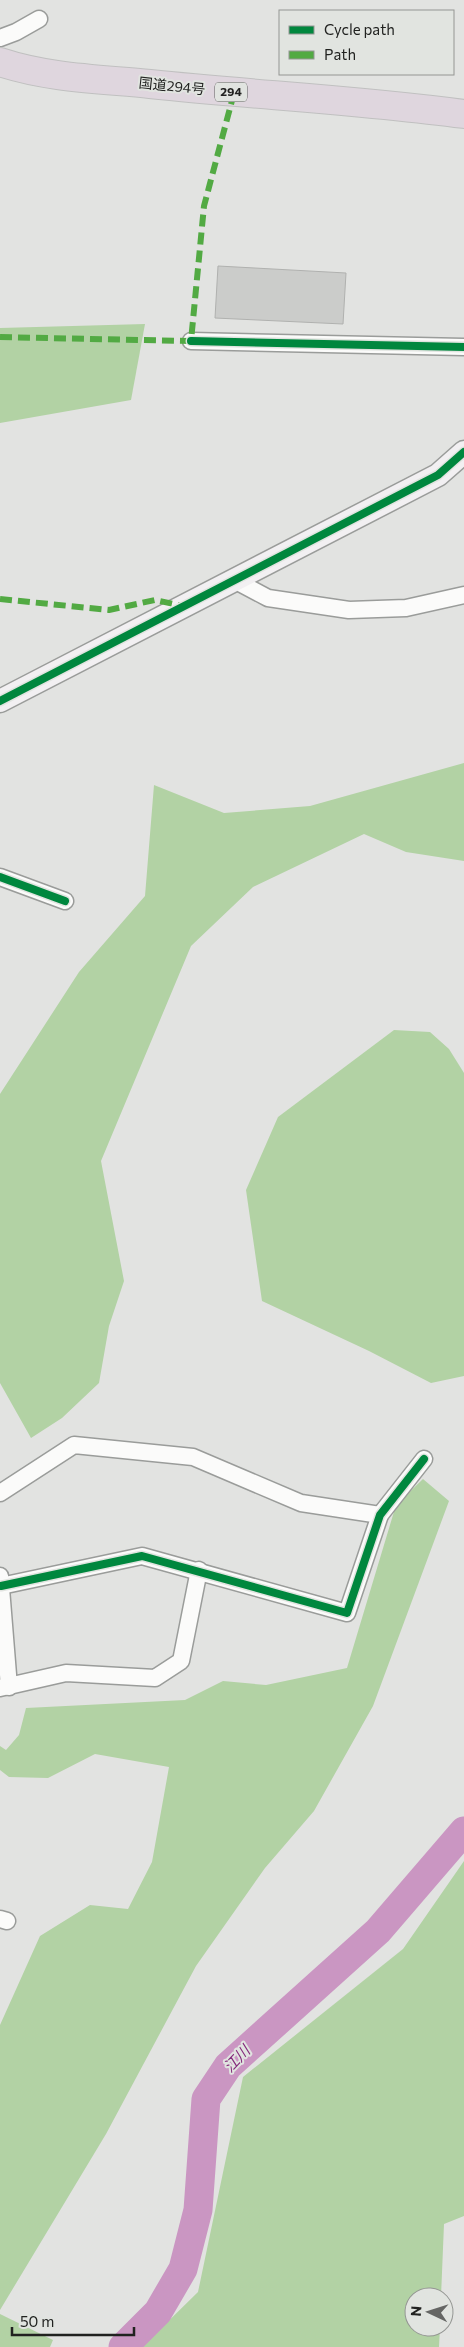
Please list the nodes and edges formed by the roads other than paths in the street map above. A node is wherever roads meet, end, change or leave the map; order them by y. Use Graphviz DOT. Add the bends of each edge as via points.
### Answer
graph roads {
  1 [pos="39,19"];
  2 [pos="0,38"];
  3 [pos="0,62"];
  4 [pos="464,114"];
  5 [pos="191,341"];
  6 [pos="464,348"];
  7 [pos="464,452"];
  8 [pos="234,580"];
  9 [pos="464,595"];
  10 [pos="0,701"];
  11 [pos="0,877"];
  12 [pos="65,901"];
  13 [pos="424,1459"];
  14 [pos="0,1493"];
  15 [pos="380,1515"];
  16 [pos="200,1570"];
  17 [pos="1,1581"];
  18 [pos="4,1688"];
  1 -- 2 [label="street"];
  3 -- 4 [label="highway, 国道294号 / 294" via="72,76"];
  5 -- 6 [label="street"];
  7 -- 8 [label="street" via="438,475"];
  8 -- 9 [label="street" via="268,598 349,610 406,608"];
  8 -- 10 [label="street"];
  11 -- 12 [label="street"];
  13 -- 15 [label="street"];
  14 -- 15 [label="street" via="74,1445 193,1457 301,1503"];
  15 -- 16 [label="street" via="347,1613"];
  16 -- 17 [label="street" via="142,1556"];
  16 -- 18 [label="street" via="181,1661 156,1678 66,1672"];
  17 -- 18 [label="street"];
}
